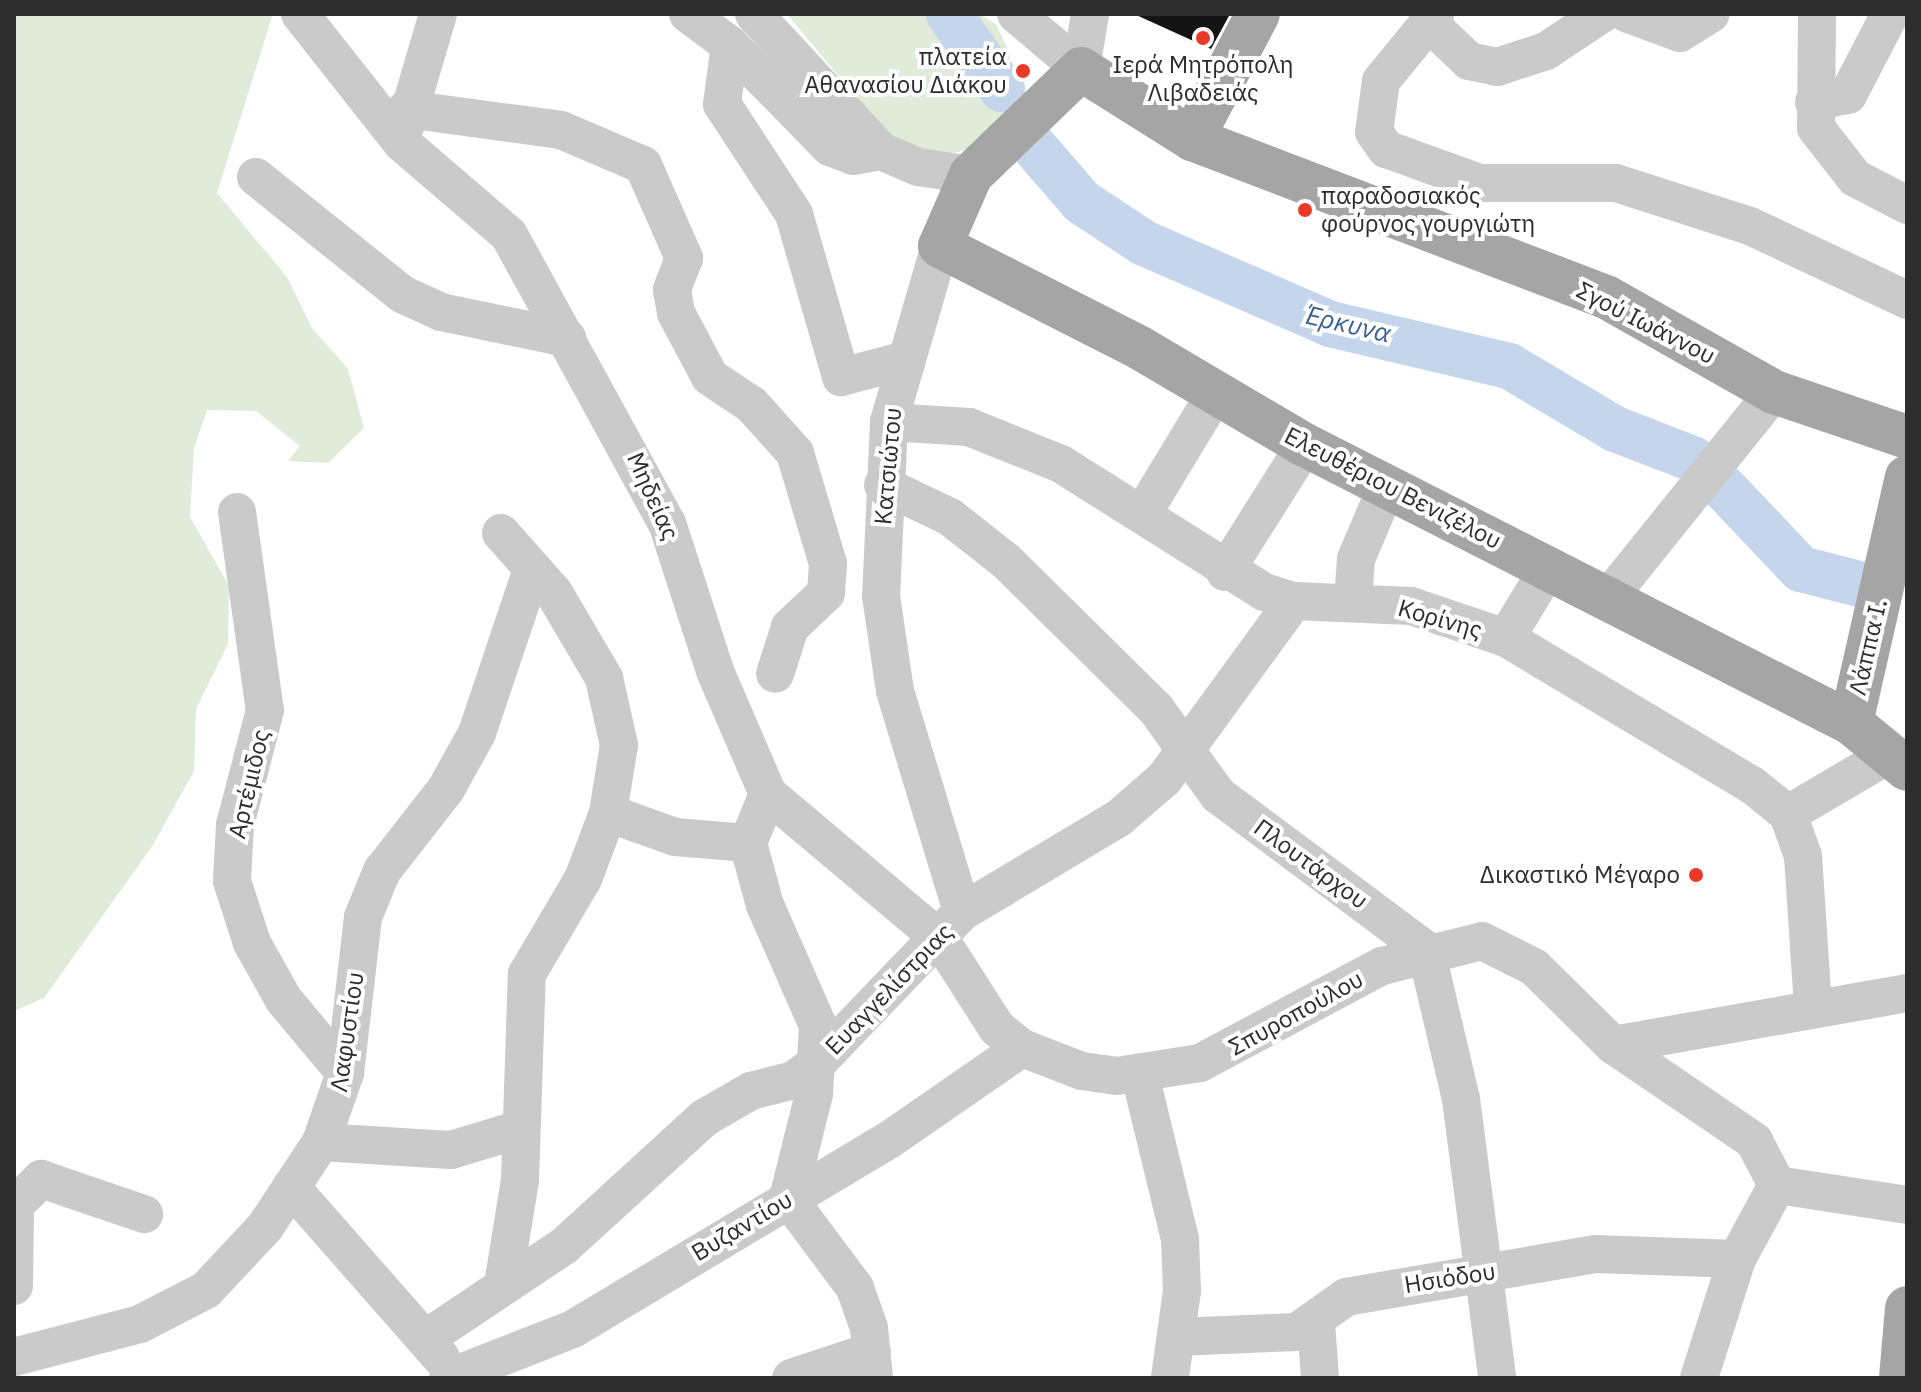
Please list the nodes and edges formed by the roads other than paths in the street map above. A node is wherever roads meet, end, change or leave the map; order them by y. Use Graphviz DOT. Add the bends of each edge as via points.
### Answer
graph roads {
  1 [pos="300,14"];
  2 [pos="438,14"];
  3 [pos="688,14"];
  4 [pos="754,14"];
  5 [pos="1016,14"];
  6 [pos="1090,14"];
  7 [pos="1258,14"];
  8 [pos="1602,14"];
  9 [pos="1628,14"];
  10 [pos="1711,14"];
  11 [pos="1817,14"];
  12 [pos="1890,14"];
  13 [pos="1431,18"];
  14 [pos="730,45"];
  15 [pos="1081,69"];
  16 [pos="1814,102"];
  17 [pos="404,126"];
  18 [pos="1192,139"];
  19 [pos="881,151"];
  20 [pos="971,175"];
  21 [pos="256,177"];
  22 [pos="1907,205"];
  23 [pos="940,246"];
  24 [pos="1907,300"];
  25 [pos="567,338"];
  26 [pos="902,361"];
  27 [pos="1774,392"];
  28 [pos="1215,394"];
  29 [pos="889,422"];
  30 [pos="1907,437"];
  31 [pos="1305,445"];
  32 [pos="1907,477"];
  33 [pos="883,485"];
  34 [pos="1387,486"];
  35 [pos="237,512"];
  36 [pos="1143,513"];
  37 [pos="501,533"];
  38 [pos="1898,559"];
  39 [pos="1549,567"];
  40 [pos="532,570"];
  41 [pos="1225,572"];
  42 [pos="1609,597"];
  43 [pos="1353,600"];
  44 [pos="1294,601"];
  45 [pos="1506,638"];
  46 [pos="775,674"];
  47 [pos="1851,723"];
  48 [pos="1188,747"];
  49 [pos="1899,761"];
  50 [pos="768,794"];
  51 [pos="608,813"];
  52 [pos="1788,814"];
  53 [pos="748,843"];
  54 [pos="951,925"];
  55 [pos="1426,950"];
  56 [pos="1907,993"];
  57 [pos="1813,1008"];
  58 [pos="1613,1045"];
  59 [pos="1022,1048"];
  60 [pos="819,1061"];
  61 [pos="345,1073"];
  62 [pos="1140,1075"];
  63 [pos="517,1130"];
  64 [pos="321,1142"];
  65 [pos="1777,1185"];
  66 [pos="291,1187"];
  67 [pos="788,1198"];
  68 [pos="1907,1205"];
  69 [pos="144,1214"];
  70 [pos="1737,1259"];
  71 [pos="1483,1273"];
  72 [pos="503,1285"];
  73 [pos="14,1286"];
  74 [pos="1907,1308"];
  75 [pos="1316,1323"];
  76 [pos="1176,1337"];
  77 [pos="425,1339"];
  78 [pos="14,1357"];
  79 [pos="873,1364"];
  80 [pos="454,1377"];
  81 [pos="791,1378"];
  82 [pos="1170,1378"];
  83 [pos="1320,1378"];
  84 [pos="1497,1378"];
  85 [pos="1699,1378"];
  86 [pos="1901,1378"];
  1 -- 17 [label="street, Μηδείας"];
  2 -- 17 [label="street"];
  3 -- 14 [label="street"];
  4 -- 19 [label="street"];
  5 -- 15 [label="street"];
  6 -- 15 [label="street"];
  7 -- 18 [label="main road"];
  8 -- 13 [label="street" via="1555,47 1484,66"];
  9 -- 10 [label="street" via="1680,33"];
  11 -- 16 [label="street"];
  12 -- 16 [label="street" via="1848,95"];
  13 -- 24 [label="street" via="1381,81 1374,132 1386,149 1480,183 1616,183 1750,226"];
  14 -- 19 [label="street" via="830,147 853,156"];
  14 -- 26 [label="street" via="722,104 794,214 841,377"];
  15 -- 18 [label="main road, Σγού Ιωάννου"];
  15 -- 20 [label="main road, Κατσιώτου"];
  16 -- 22 [label="street" via="1816,128 1830,152 1855,178"];
  17 -- 25 [label="street, Μηδείας" via="509,235"];
  17 -- 46 [label="street" via="561,130 643,165 684,258 672,290 676,313 710,377 752,405 795,453 828,564 826,593 790,627"];
  18 -- 27 [label="main road, Σγού Ιωάννου" via="1606,297"];
  19 -- 20 [label="street" via="918,167"];
  20 -- 23 [label="main road, Κατσιώτου"];
  21 -- 25 [label="street" via="402,294 441,312"];
  23 -- 26 [label="street, Κατσιώτου"];
  23 -- 28 [label="main road, Ελευθέριου Βενιζέλου"];
  25 -- 50 [label="street, Μηδείας" via="667,523 715,671"];
  26 -- 29 [label="street, Κατσιώτου"];
  27 -- 30 [label="main road, Σγού Ιωάννου"];
  27 -- 42 [label="street"];
  28 -- 31 [label="main road, Ελευθέριου Βενιζέλου"];
  28 -- 36 [label="street"];
  29 -- 33 [label="street, Κατσιώτου"];
  29 -- 36 [label="street, Κορίνης" via="969,427 1061,464"];
  31 -- 34 [label="main road, Ελευθέριου Βενιζέλου"];
  31 -- 41 [label="street"];
  32 -- 38 [label="main road, Λάππα Ι."];
  33 -- 48 [label="street, Πλουτάρχου" via="950,517 1006,561"];
  33 -- 54 [label="street, Κατσιώτου" via="881,596 895,691"];
  34 -- 39 [label="main road, Ελευθέριου Βενιζέλου"];
  34 -- 43 [label="street" via="1356,559"];
  35 -- 61 [label="street, Αρτέμιδος" via="265,710 235,825 232,881 252,943 284,1000"];
  36 -- 41 [label="street, Κορίνης"];
  37 -- 40 [label="street"];
  38 -- 47 [label="main road, Λάππα Ι."];
  39 -- 42 [label="main road, Ελευθέριου Βενιζέλου"];
  39 -- 45 [label="street"];
  40 -- 51 [label="street" via="572,619 604,678 619,745"];
  40 -- 61 [label="street, Λαφυστίου" via="477,733 446,789 382,871 363,917"];
  41 -- 44 [label="street, Κορίνης"];
  42 -- 47 [label="main road, Ελευθέριου Βενιζέλου"];
  43 -- 44 [label="street, Κορίνης"];
  43 -- 45 [label="street, Κορίνης" via="1411,606"];
  44 -- 48 [label="street, Ευαγγελίστριας"];
  45 -- 52 [label="street, Κορίνης" via="1602,691"];
  47 -- 49 [label="main road, Ελευθέριου Βενιζέλου"];
  48 -- 54 [label="street, Ευαγγελίστριας" via="1119,818"];
  48 -- 55 [label="street, Πλουτάρχου" via="1218,795"];
  49 -- 52 [label="street"];
  50 -- 53 [label="street"];
  50 -- 54 [label="street"];
  51 -- 53 [label="street" via="675,837"];
  51 -- 63 [label="street" via="583,879 527,974"];
  52 -- 57 [label="street" via="1803,856"];
  53 -- 60 [label="street" via="765,905 818,1026"];
  54 -- 59 [label="street, Σπυροπούλου" via="997,1028"];
  54 -- 60 [label="street, Ευαγγελίστριας"];
  55 -- 58 [label="street, Σπυροπούλου" via="1482,941 1512,951"];
  55 -- 62 [label="street, Σπυροπούλου" via="1382,966 1239,1046"];
  55 -- 71 [label="street" via="1448,1017"];
  56 -- 57 [label="street"];
  57 -- 58 [label="street"];
  58 -- 65 [label="street, Σπυροπούλου" via="1754,1141"];
  59 -- 62 [label="street, Σπυροπούλου" via="1082,1071"];
  59 -- 67 [label="street, Βυζαντίου" via="889,1140"];
  60 -- 67 [label="street"];
  60 -- 72 [label="street, Ευαγγελίστριας" via="794,1080 751,1091 704,1118 564,1246"];
  61 -- 64 [label="street, Λαφυστίου"];
  62 -- 76 [label="street" via="1180,1239"];
  63 -- 64 [label="street" via="451,1150"];
  63 -- 72 [label="street" via="520,1180"];
  64 -- 66 [label="street, Λαφυστίου"];
  65 -- 68 [label="street"];
  65 -- 70 [label="street"];
  66 -- 77 [label="street"];
  66 -- 78 [label="street, Λαφυστίου" via="206,1290 140,1324"];
  67 -- 79 [label="street" via="855,1288"];
  67 -- 80 [label="street, Βυζαντίου" via="573,1329"];
  69 -- 73 [label="street" via="41,1179 15,1205"];
  70 -- 71 [label="street, Ησιόδου" via="1595,1254"];
  70 -- 85 [label="street"];
  71 -- 75 [label="street, Ησιόδου" via="1346,1297"];
  71 -- 84 [label="street"];
  72 -- 77 [label="street, Ευαγγελίστριας"];
  74 -- 86 [label="main road"];
  75 -- 76 [label="street, Ησιόδου" via="1297,1332"];
  75 -- 83 [label="street"];
  76 -- 82 [label="street"];
  77 -- 80 [label="street"];
  79 -- 81 [label="street"];
}
